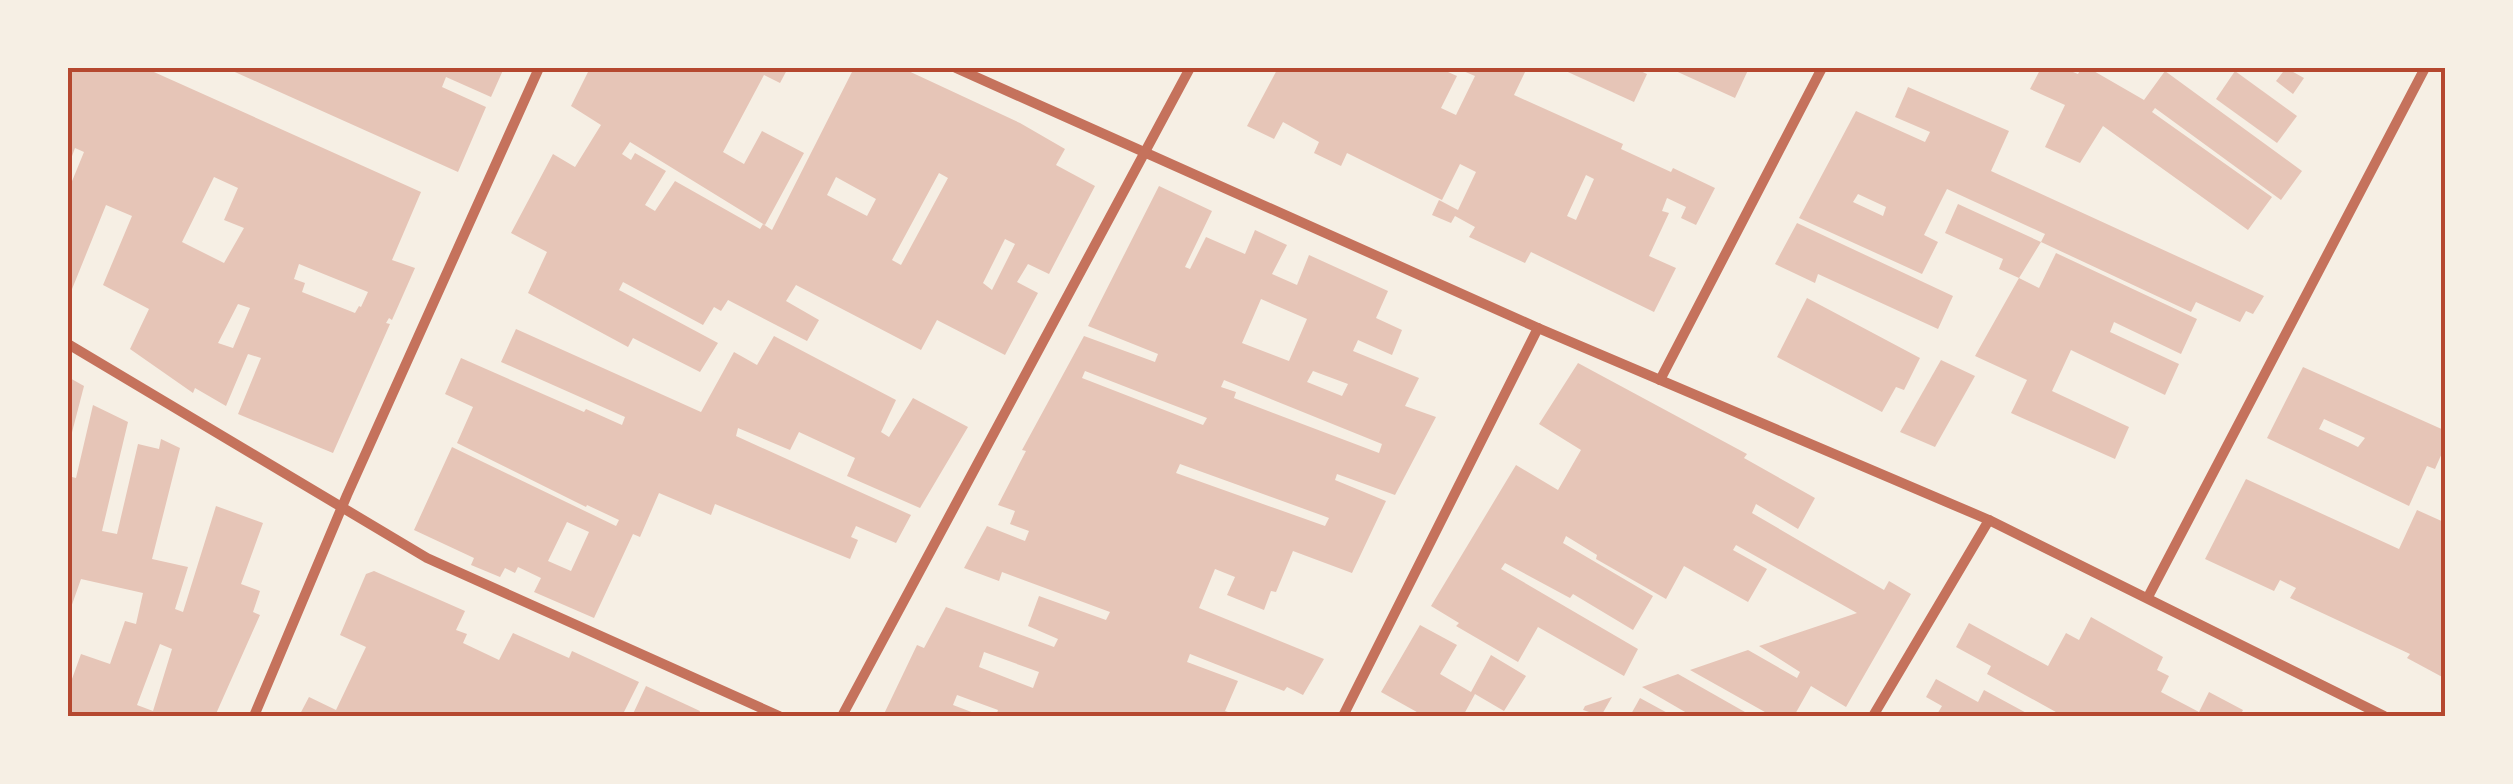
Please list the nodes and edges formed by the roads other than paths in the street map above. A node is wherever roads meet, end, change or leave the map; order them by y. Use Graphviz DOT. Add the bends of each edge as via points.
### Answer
graph roads {
  1 [pos="539,68"];
  2 [pos="956,68"];
  3 [pos="1190,68"];
  4 [pos="1822,68"];
  5 [pos="2425,68"];
  6 [pos="1143,150"];
  7 [pos="1538,328"];
  8 [pos="68,344"];
  9 [pos="1660,380"];
  10 [pos="342,509"];
  11 [pos="1989,520"];
  12 [pos="2148,597"];
  13 [pos="254,716"];
  14 [pos="779,716"];
  15 [pos="842,716"];
  16 [pos="1342,716"];
  17 [pos="1872,716"];
  18 [pos="2384,716"];
  1 -- 10 [label="street"];
  2 -- 6 [label="street"];
  3 -- 6 [label="street"];
  4 -- 9 [label="street"];
  5 -- 12 [label="street"];
  6 -- 7 [label="street"];
  6 -- 15 [label="street"];
  7 -- 9 [label="street"];
  7 -- 16 [label="street"];
  8 -- 10 [label="street"];
  9 -- 11 [label="street"];
  10 -- 13 [label="street"];
  10 -- 14 [label="street" via="427,558"];
  11 -- 12 [label="street"];
  11 -- 17 [label="street"];
  12 -- 18 [label="street"];
}
